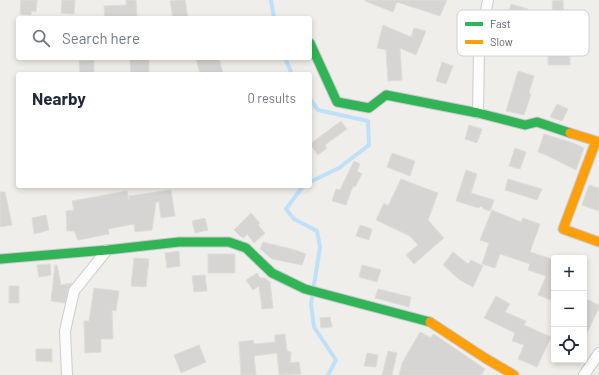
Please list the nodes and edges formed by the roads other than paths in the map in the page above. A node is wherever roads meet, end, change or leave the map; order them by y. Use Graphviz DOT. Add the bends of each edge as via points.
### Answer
graph roads {
  1 [pos="488,0"];
  2 [pos="486,10"];
  3 [pos="312,47"];
  4 [pos="478,56"];
  5 [pos="478,113"];
  6 [pos="599,242"];
  7 [pos="107,250"];
  8 [pos="0,259"];
  9 [pos="599,354"];
  10 [pos="66,375"];
  11 [pos="514,375"];
  12 [pos="584,375"];
  1 -- 2 [label="street"];
  3 -- 5 [label="street" via="337,102 369,108 386,95"];
  4 -- 5 [label="street"];
  5 -- 6 [label="street" via="525,125 537,122 596,141 563,229"];
  7 -- 8 [label="street"];
  7 -- 10 [label="street" via="74,291 65,331"];
  7 -- 11 [label="street" via="179,242 229,242 246,248 272,273 305,289 432,323"];
  9 -- 12 [label="street"];
}
